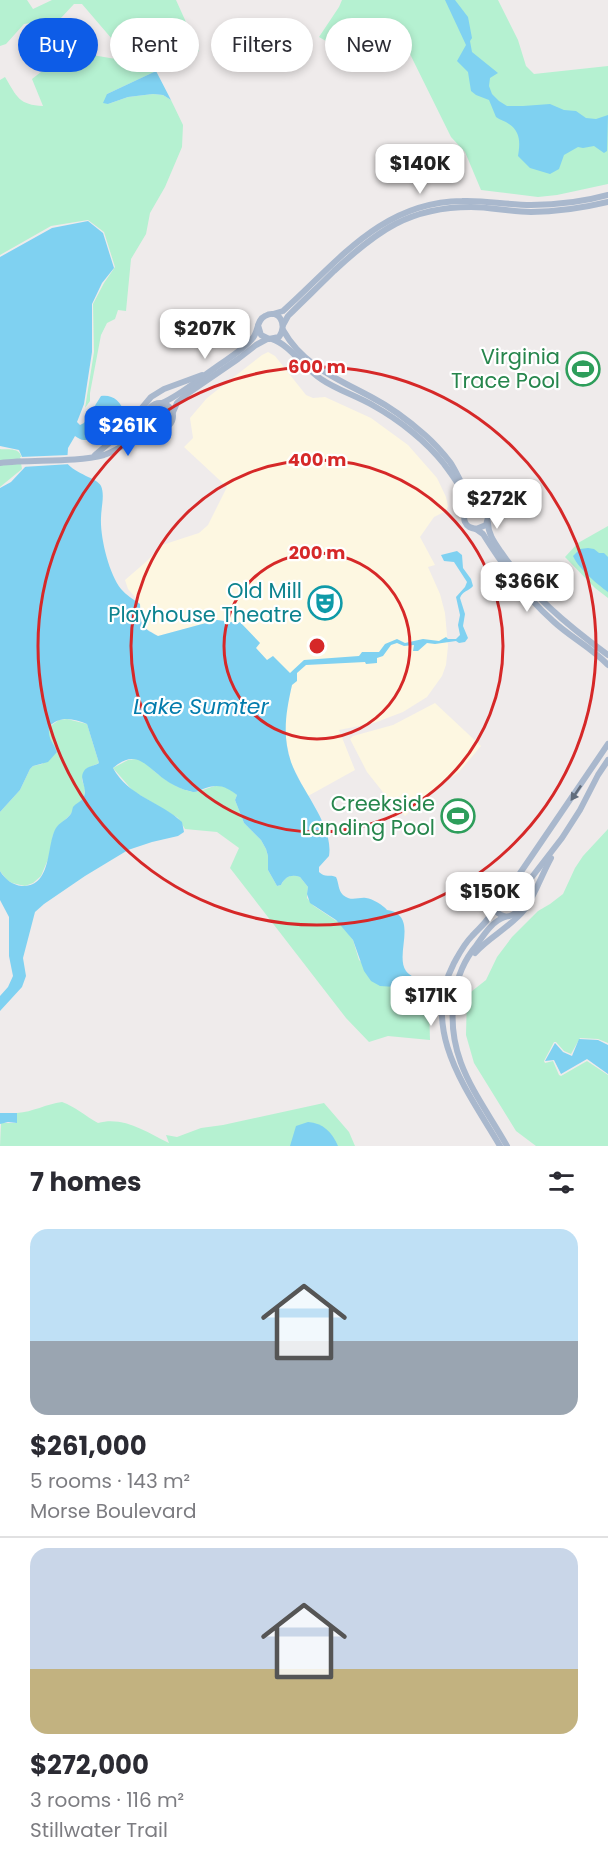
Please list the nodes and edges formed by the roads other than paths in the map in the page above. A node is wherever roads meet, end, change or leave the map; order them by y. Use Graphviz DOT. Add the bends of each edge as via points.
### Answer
graph roads {
  1 [pos="608,195"];
  2 [pos="608,202"];
  3 [pos="273,314"];
  4 [pos="258,325"];
  5 [pos="283,328"];
  6 [pos="269,339"];
  7 [pos="210,371"];
  8 [pos="162,403"];
  9 [pos="172,412"];
  10 [pos="148,417"];
  11 [pos="154,427"];
  12 [pos="103,450"];
  13 [pos="94,456"];
  14 [pos="0,463"];
  15 [pos="479,504"];
  16 [pos="466,509"];
  17 [pos="488,522"];
  18 [pos="476,529"];
  19 [pos="608,655"];
  20 [pos="608,664"];
  21 [pos="608,744"];
  22 [pos="608,762"];
  23 [pos="562,838"];
  24 [pos="506,891"];
  25 [pos="520,902"];
  26 [pos="494,908"];
  27 [pos="505,917"];
  28 [pos="460,973"];
  29 [pos="456,1051"];
  30 [pos="448,1054"];
  31 [pos="500,1146"];
  32 [pos="507,1146"];
  1 -- 3 [label="main road" via="562,204 437,202 411,210 362,237 283,311"];
  2 -- 5 [label="main road" via="531,212 448,208 403,220 363,245 288,316"];
  3 -- 4 [label="main road" via="264,316"];
  3 -- 5 [label="main road" via="280,318"];
  4 -- 6 [label="main road" via="261,335"];
  4 -- 7 [label="main road" via="249,342"];
  5 -- 6 [label="main road" via="279,337"];
  5 -- 15 [label="main road" via="292,345 311,364 375,399 427,437"];
  6 -- 9 [label="main road" via="187,394"];
  6 -- 16 [label="main road" via="279,341 318,378 373,405 418,438 443,463 463,495"];
  7 -- 8 [label="main road"];
  7 -- 12 [label="main road" via="151,397"];
  8 -- 9 [label="main road"];
  8 -- 10 [label="main road" via="152,406"];
  9 -- 11 [label="main road" via="168,426"];
  10 -- 11 [label="main road"];
  10 -- 12 [label="main road"];
  11 -- 13 [label="main road" via="110,453"];
  12 -- 13 [label="main road"];
  13 -- 14 [label="main road"];
  15 -- 16 [label="main road"];
  15 -- 17 [label="main road" via="488,511"];
  16 -- 18 [label="main road" via="466,523"];
  17 -- 18 [label="main road"];
  17 -- 19 [label="main road" via="492,538 535,595"];
  18 -- 20 [label="main road" via="541,610"];
  21 -- 24 [label="main road, one-way"];
  22 -- 23 [label="main road"];
  23 -- 25 [label="main road" via="525,886"];
  23 -- 28 [label="main road" via="525,908 485,941"];
  24 -- 25 [label="main road" via="515,894"];
  24 -- 26 [label="main road" via="496,896"];
  25 -- 27 [label="main road" via="516,913"];
  26 -- 27 [label="main road"];
  26 -- 30 [label="main road" via="459,953 450,972 442,1017"];
  27 -- 28 [label="main road" via="470,952"];
  28 -- 29 [label="main road" via="452,1014"];
  29 -- 30 [label="main road"];
  29 -- 32 [label="main road"];
  30 -- 31 [label="main road"];
}
